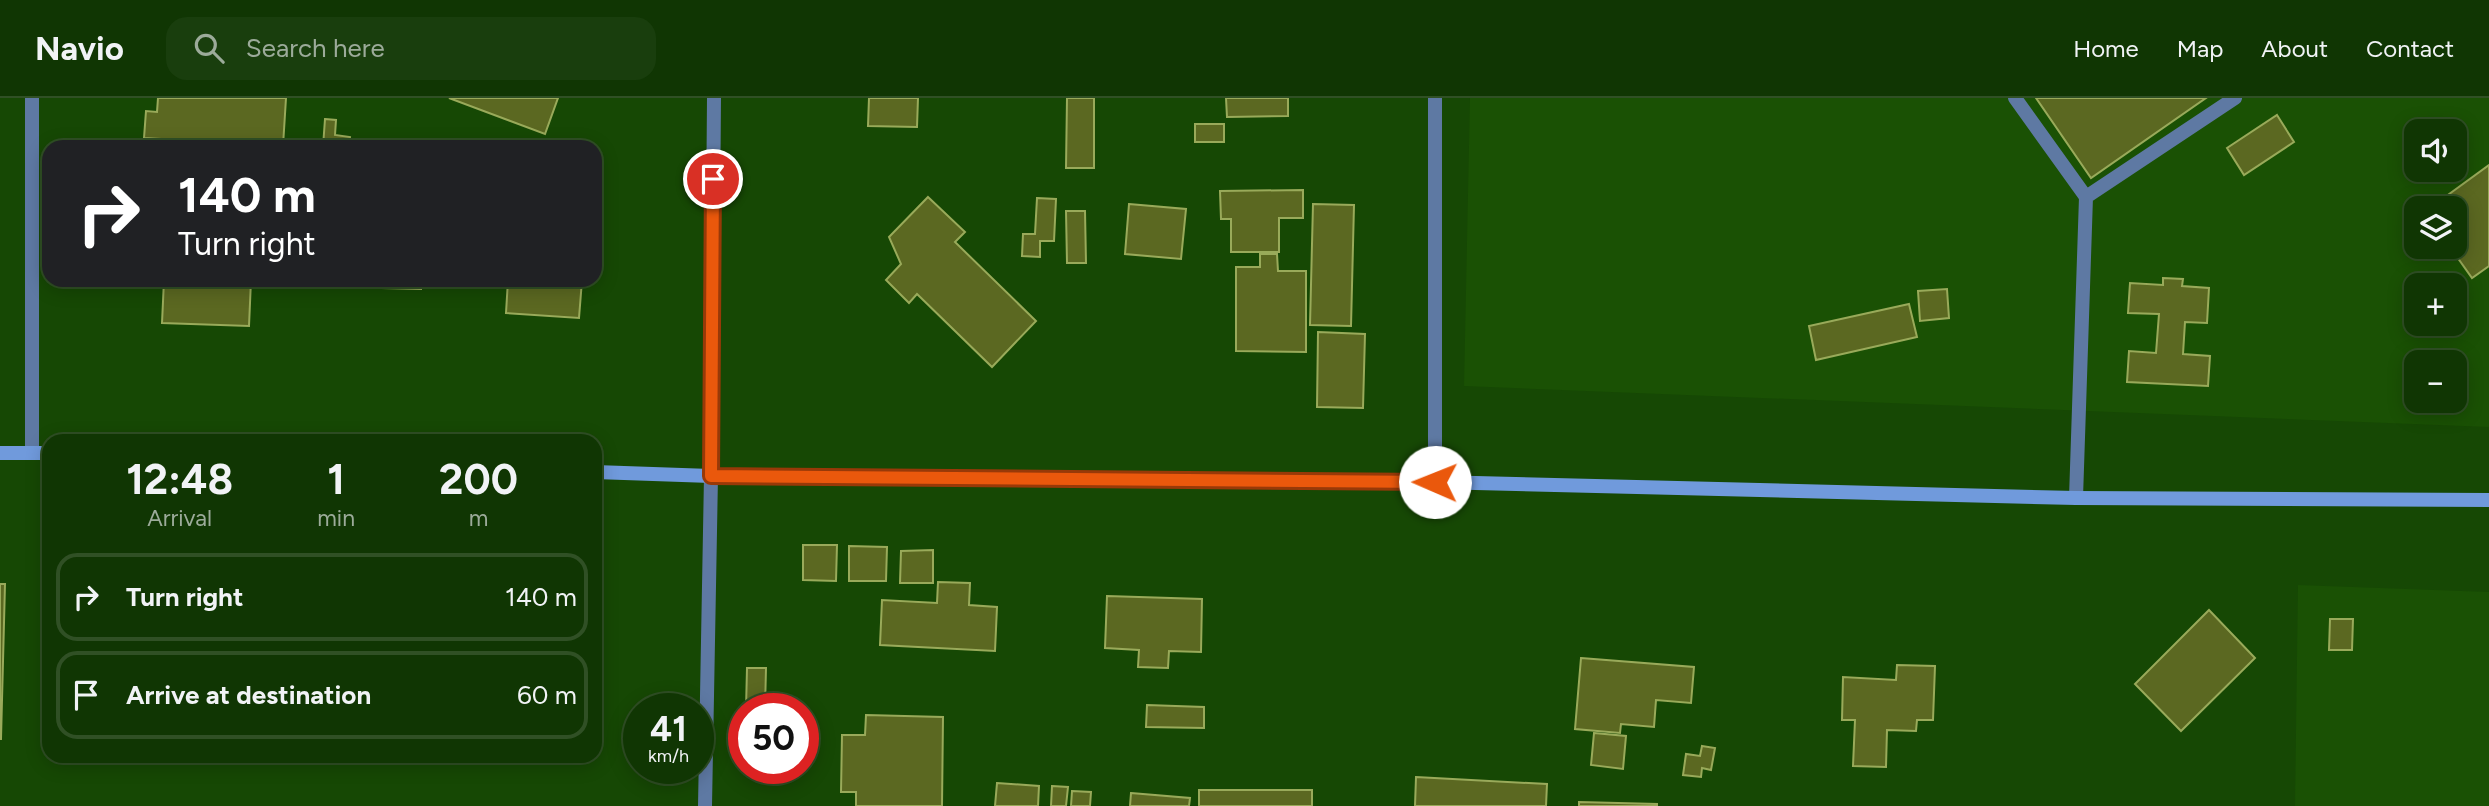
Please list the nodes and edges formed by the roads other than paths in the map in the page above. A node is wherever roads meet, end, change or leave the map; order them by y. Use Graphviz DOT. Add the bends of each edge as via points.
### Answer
graph roads {
  1 [pos="32,98"];
  2 [pos="714,98"];
  3 [pos="1435,98"];
  4 [pos="2015,98"];
  5 [pos="2235,98"];
  6 [pos="2086,197"];
  7 [pos="0,453"];
  8 [pos="32,453"];
  9 [pos="42,453"];
  10 [pos="602,472"];
  11 [pos="711,476"];
  12 [pos="1435,482"];
  13 [pos="2076,498"];
  14 [pos="2489,499"];
  15 [pos="705,806"];
  1 -- 8 [label="street"];
  2 -- 11 [label="street"];
  3 -- 12 [label="street"];
  4 -- 6 [label="street"];
  5 -- 6 [label="street"];
  6 -- 13 [label="street"];
  7 -- 8 [label="main road"];
  8 -- 9 [label="main road"];
  10 -- 11 [label="main road"];
  11 -- 12 [label="main road"];
  11 -- 15 [label="street"];
  12 -- 13 [label="main road"];
  13 -- 14 [label="main road"];
}
